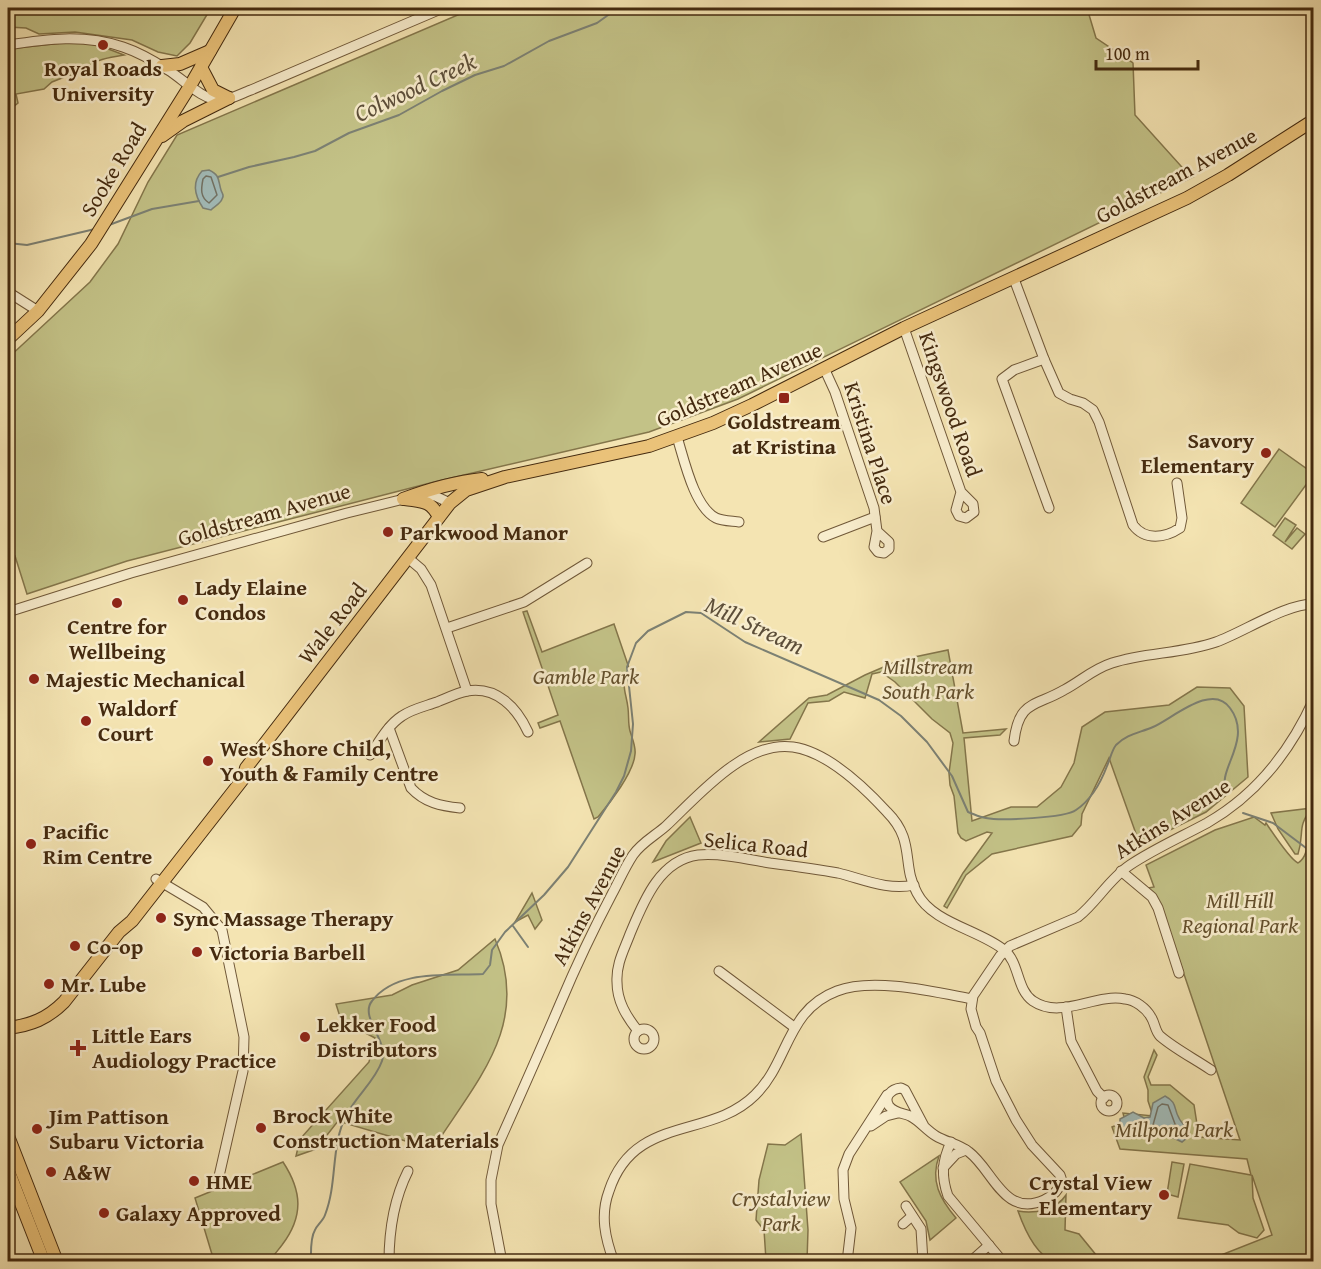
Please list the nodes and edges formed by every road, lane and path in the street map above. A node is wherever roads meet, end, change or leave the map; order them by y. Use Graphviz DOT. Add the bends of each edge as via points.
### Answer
graph roads {
  1 [pos="235,8"];
  2 [pos="443,8"];
  3 [pos="8,45"];
  4 [pos="210,51"];
  5 [pos="162,66"];
  6 [pos="201,67"];
  7 [pos="190,86"];
  8 [pos="229,98"];
  9 [pos="1314,120"];
  10 [pos="154,142"];
  11 [pos="1014,279"];
  12 [pos="8,292"];
  13 [pos="38,310"];
  14 [pos="904,328"];
  15 [pos="8,339"];
  16 [pos="1044,359"];
  17 [pos="824,368"];
  18 [pos="677,437"];
  19 [pos="504,477"];
  20 [pos="1177,483"];
  21 [pos="962,492"];
  22 [pos="404,499"];
  23 [pos="450,503"];
  24 [pos="1049,508"];
  25 [pos="439,517"];
  26 [pos="875,518"];
  27 [pos="739,522"];
  28 [pos="878,531"];
  29 [pos="823,537"];
  30 [pos="408,558"];
  31 [pos="587,562"];
  32 [pos="1314,604"];
  33 [pos="8,612"];
  34 [pos="447,628"];
  35 [pos="467,691"];
  36 [pos="1314,699"];
  37 [pos="389,728"];
  38 [pos="528,732"];
  39 [pos="1014,741"];
  40 [pos="370,755"];
  41 [pos="460,808"];
  42 [pos="1121,871"];
  43 [pos="159,881"];
  44 [pos="914,885"];
  45 [pos="1005,951"];
  46 [pos="719,971"];
  47 [pos="1179,973"];
  48 [pos="972,1002"];
  49 [pos="1066,1007"];
  50 [pos="794,1027"];
  51 [pos="8,1028"];
  52 [pos="638,1031"];
  53 [pos="1211,1070"];
  54 [pos="887,1095"];
  55 [pos="1104,1098"];
  56 [pos="898,1113"];
  57 [pos="924,1126"];
  58 [pos="864,1132"];
  59 [pos="8,1136"];
  60 [pos="951,1142"];
  61 [pos="966,1150"];
  62 [pos="943,1168"];
  63 [pos="8,1170"];
  64 [pos="408,1171"];
  65 [pos="217,1185"];
  66 [pos="906,1206"];
  67 [pos="912,1216"];
  68 [pos="903,1224"];
  69 [pos="989,1245"];
  70 [pos="44,1262"];
  71 [pos="57,1262"];
  72 [pos="389,1262"];
  73 [pos="502,1262"];
  74 [pos="614,1262"];
  75 [pos="847,1262"];
  76 [pos="923,1262"];
  77 [pos="970,1262"];
  78 [pos="1003,1262"];
  1 -- 4 [label="main road, Sooke Road"];
  2 -- 8 [label="street"];
  3 -- 5 [label="street" via="55,38 92,40 124,47"];
  4 -- 5 [label="main road" via="180,64"];
  4 -- 6 [label="main road, Sooke Road"];
  5 -- 7 [label="street"];
  6 -- 7 [label="main road, Sooke Road"];
  6 -- 8 [label="main road" via="213,90"];
  7 -- 8 [label="street" via="213,99"];
  7 -- 10 [label="main road, Sooke Road"];
  8 -- 10 [label="main road" via="183,121"];
  9 -- 11 [label="main road, Goldstream Avenue" via="1187,198"];
  10 -- 13 [label="main road, Sooke Road" via="92,244"];
  11 -- 14 [label="main road, Goldstream Avenue"];
  11 -- 16 [label="street"];
  12 -- 13 [label="street"];
  13 -- 15 [label="main road, Sooke Road"];
  14 -- 17 [label="main road, Goldstream Avenue"];
  14 -- 21 [label="street, Kingswood Road"];
  16 -- 20 [label="street" via="1059,393 1093,410 1138,531 1168,536 1180,528"];
  16 -- 24 [label="street" via="1002,379"];
  17 -- 18 [label="main road, Goldstream Avenue"];
  17 -- 26 [label="street, Kristina Place"];
  18 -- 19 [label="main road, Goldstream Avenue" via="614,455"];
  18 -- 27 [label="street" via="695,491 709,513 718,519"];
  19 -- 22 [label="main road" via="460,482"];
  19 -- 23 [label="main road, Goldstream Avenue" via="466,490"];
  22 -- 23 [label="street, Goldstream Avenue" via="435,496"];
  22 -- 25 [label="main road" via="427,502"];
  22 -- 33 [label="street, Goldstream Avenue" via="131,573"];
  23 -- 25 [label="main road, Wale Road"];
  25 -- 30 [label="main road, Wale Road"];
  26 -- 28 [label="street, Kristina Place"];
  26 -- 29 [label="street"];
  30 -- 34 [label="street" via="427,576"];
  30 -- 43 [label="main road, Wale Road" via="246,768 236,774"];
  31 -- 34 [label="street" via="524,602"];
  32 -- 39 [label="street" via="1297,606 1215,642 1100,667 1065,690 1031,705 1021,714"];
  34 -- 35 [label="street"];
  35 -- 37 [label="street" via="409,712"];
  35 -- 38 [label="street" via="489,693 506,701"];
  36 -- 42 [label="street, Atkins Avenue" via="1290,745 1256,786 1232,807"];
  37 -- 40 [label="street"];
  37 -- 41 [label="street" via="417,795 429,802"];
  42 -- 45 [label="street, Atkins Avenue" via="1078,917"];
  42 -- 47 [label="street" via="1152,897"];
  43 -- 51 [label="main road, Wale Road" via="126,916 119,932 54,1012 39,1022"];
  43 -- 65 [label="street" via="203,907 222,930 242,1023 243,1071"];
  44 -- 45 [label="street, Atkins Avenue" via="932,910"];
  44 -- 52 [label="street, Selica Road" via="885,885 713,855 687,858 675,864 641,906 618,962 618,996"];
  44 -- 73 [label="street, Atkins Avenue" via="905,838 897,822 834,764 792,746 742,759 639,847 585,946 498,1145 491,1204"];
  45 -- 48 [label="street"];
  45 -- 49 [label="street" via="1014,963 1023,991 1032,1001 1045,1007"];
  46 -- 50 [label="street"];
  48 -- 50 [label="street" via="883,984 852,986 811,1006"];
  48 -- 61 [label="street" via="976,1027 996,1081 1032,1145 1060,1175 1061,1185 1038,1203 1016,1202 1001,1191"];
  49 -- 53 [label="street" via="1110,998 1139,1004 1151,1015 1158,1035"];
  49 -- 55 [label="street" via="1071,1041"];
  50 -- 74 [label="street" via="768,1080 739,1108 644,1143 623,1163 611,1184 604,1214"];
  54 -- 56 [label="street" via="888,1105"];
  54 -- 57 [label="street" via="896,1088 905,1090"];
  54 -- 58 [label="street"];
  56 -- 57 [label="street"];
  56 -- 58 [label="street" via="878,1120"];
  57 -- 60 [label="street"];
  58 -- 75 [label="street" via="843,1170 851,1228"];
  59 -- 71 [label="main road"];
  60 -- 61 [label="street"];
  60 -- 62 [label="street"];
  61 -- 62 [label="street" via="956,1154"];
  62 -- 69 [label="street" via="948,1196"];
  63 -- 70 [label="main road"];
  64 -- 72 [label="street" via="394,1210"];
  66 -- 67 [label="street"];
  67 -- 68 [label="street"];
  67 -- 76 [label="street" via="921,1229"];
  69 -- 77 [label="street"];
  69 -- 78 [label="street"];
}
